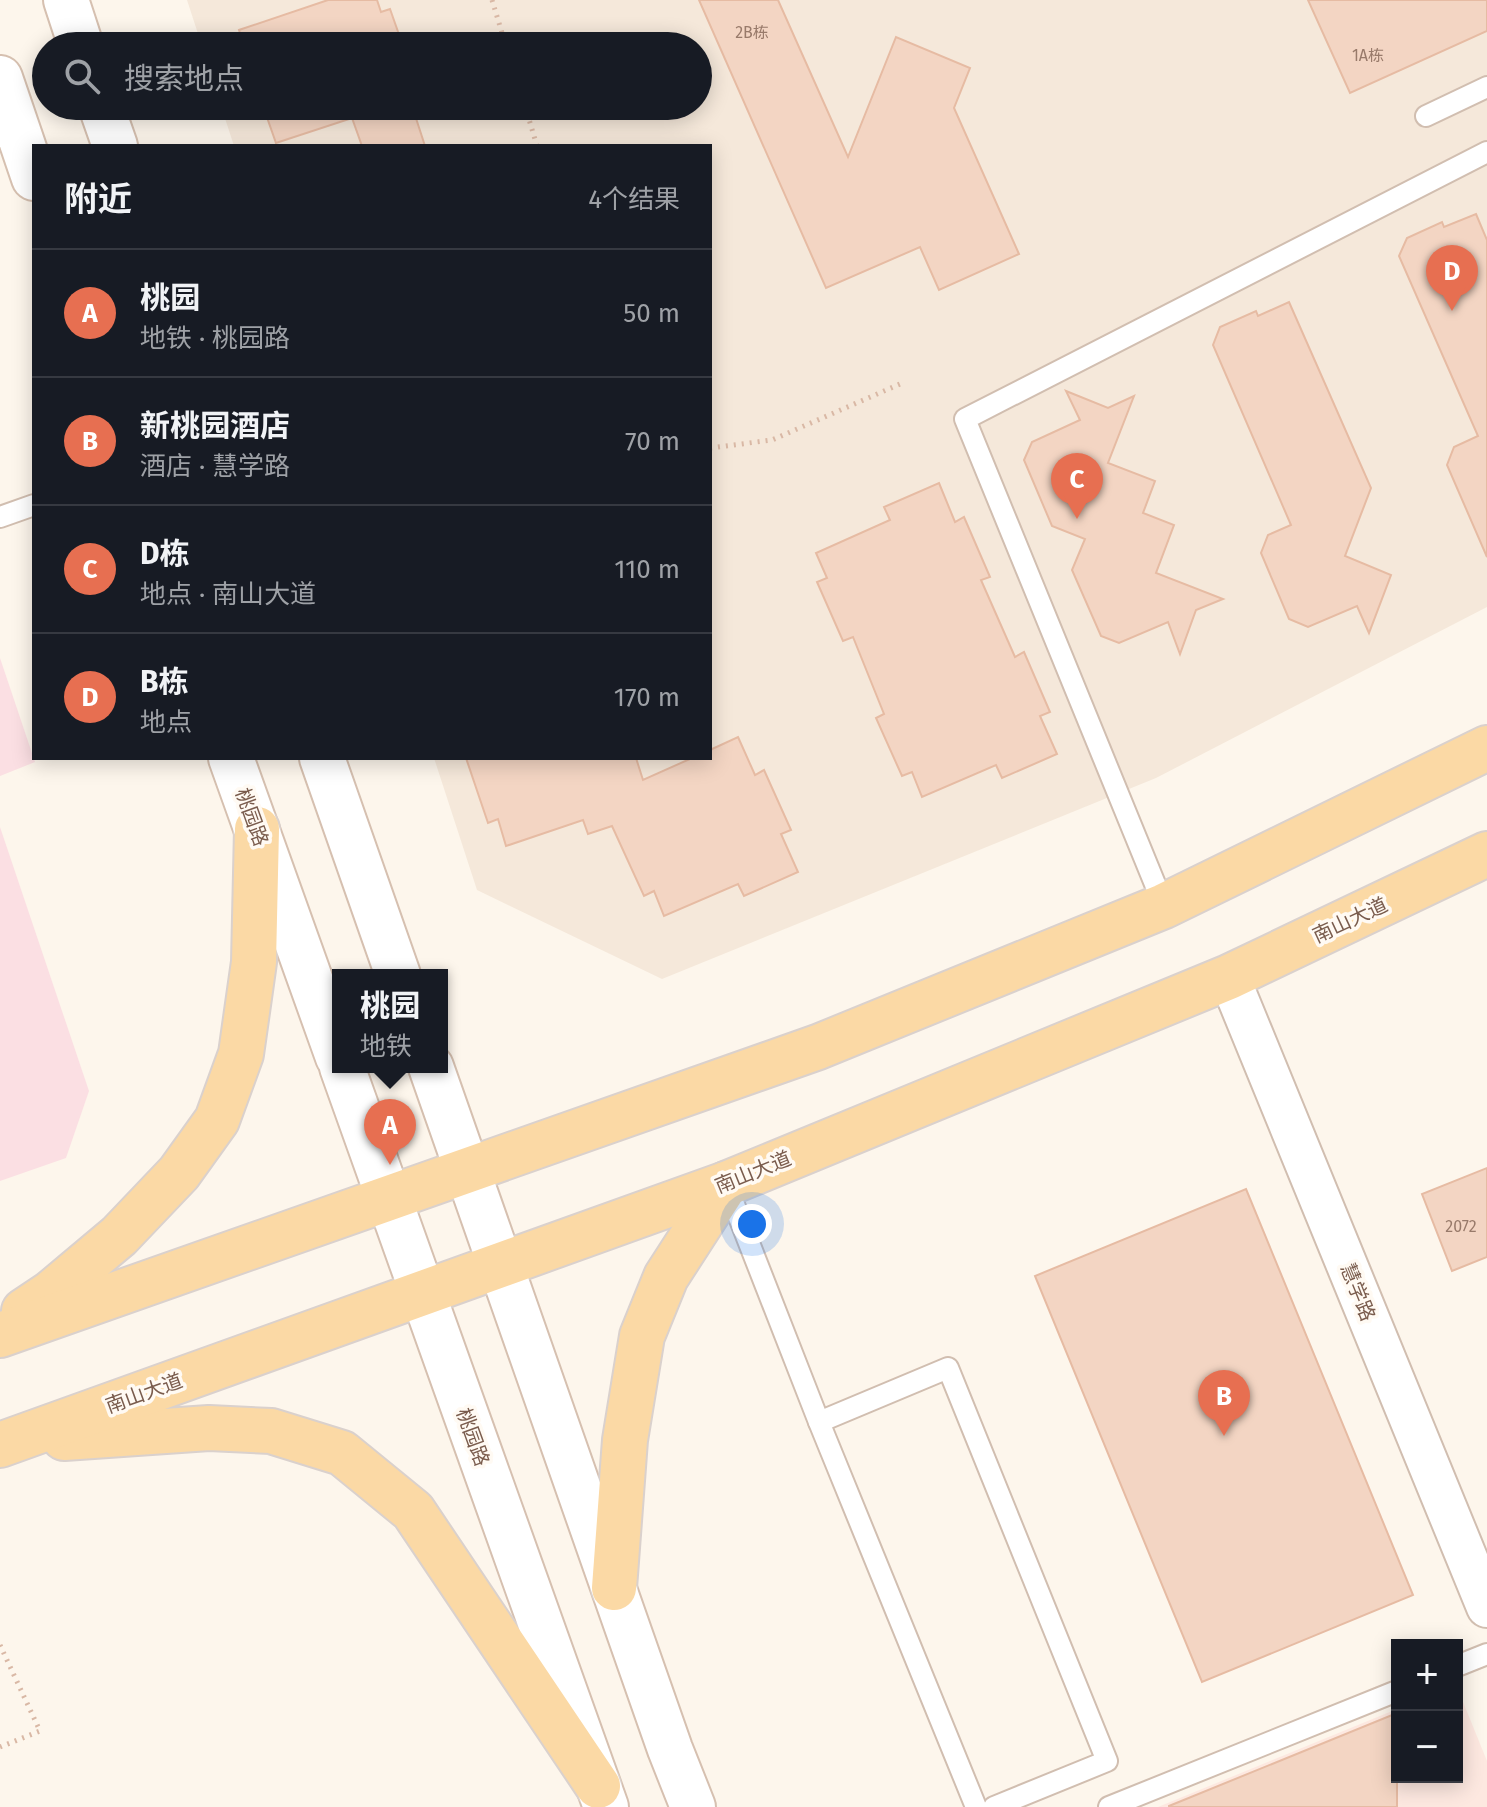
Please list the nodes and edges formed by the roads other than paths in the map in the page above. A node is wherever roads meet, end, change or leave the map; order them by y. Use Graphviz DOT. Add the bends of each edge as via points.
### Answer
graph roads {
  1 [pos="66,0"];
  2 [pos="76,32"];
  3 [pos="0,78"];
  4 [pos="1487,87"];
  5 [pos="1426,116"];
  6 [pos="106,120"];
  7 [pos="114,144"];
  8 [pos="1487,152"];
  9 [pos="32,172"];
  10 [pos="32,506"];
  11 [pos="0,517"];
  12 [pos="1487,748"];
  13 [pos="232,760"];
  14 [pos="323,760"];
  15 [pos="257,829"];
  16 [pos="1487,854"];
  17 [pos="1164,906"];
  18 [pos="396,969"];
  19 [pos="1229,977"];
  20 [pos="332,1040"];
  21 [pos="344,1073"];
  22 [pos="433,1073"];
  23 [pos="467,1170"];
  24 [pos="726,1184"];
  25 [pos="387,1197"];
  26 [pos="500,1265"];
  27 [pos="421,1293"];
  28 [pos="0,1326"];
  29 [pos="0,1335"];
  30 [pos="819,1422"];
  31 [pos="3,1444"];
  32 [pos="614,1588"];
  33 [pos="1487,1607"];
  34 [pos="1487,1654"];
  35 [pos="1463,1664"];
  36 [pos="1391,1693"];
  37 [pos="602,1797"];
  38 [pos="693,1807"];
  39 [pos="976,1807"];
  40 [pos="994,1807"];
  41 [pos="1109,1807"];
  1 -- 2 [label="main road"];
  3 -- 9 [label="main road"];
  4 -- 5 [label="lane"];
  6 -- 7 [label="main road"];
  8 -- 17 [label="lane" via="965,419"];
  10 -- 11 [label="lane"];
  12 -- 17 [label="main road"];
  13 -- 15 [label="main road, 桃园路"];
  14 -- 18 [label="main road"];
  15 -- 20 [label="main road, 桃园路"];
  15 -- 28 [label="main road" via="254,962 241,1054 217,1120 179,1173 119,1236 51,1293"];
  16 -- 19 [label="main road, 南山大道"];
  17 -- 23 [label="main road" via="818,1047"];
  19 -- 24 [label="main road, 南山大道"];
  19 -- 33 [label="street, 慧学路"];
  21 -- 25 [label="main road, 桃园路"];
  22 -- 23 [label="main road"];
  23 -- 25 [label="main road"];
  23 -- 26 [label="main road"];
  24 -- 26 [label="main road, 南山大道"];
  24 -- 30 [label="lane"];
  24 -- 32 [label="main road" via="666,1277 642,1336 625,1440"];
  25 -- 27 [label="main road, 桃园路"];
  25 -- 29 [label="main road"];
  26 -- 27 [label="main road, 南山大道"];
  26 -- 32 [label="main road"];
  27 -- 31 [label="main road, 南山大道"];
  27 -- 37 [label="main road, 桃园路"];
  30 -- 39 [label="lane"];
  30 -- 40 [label="lane" via="948,1368 1107,1761"];
  31 -- 37 [label="main road" via="209,1428 271,1431 342,1453 413,1511"];
  32 -- 38 [label="main road"];
  34 -- 35 [label="lane"];
  36 -- 41 [label="lane"];
}
